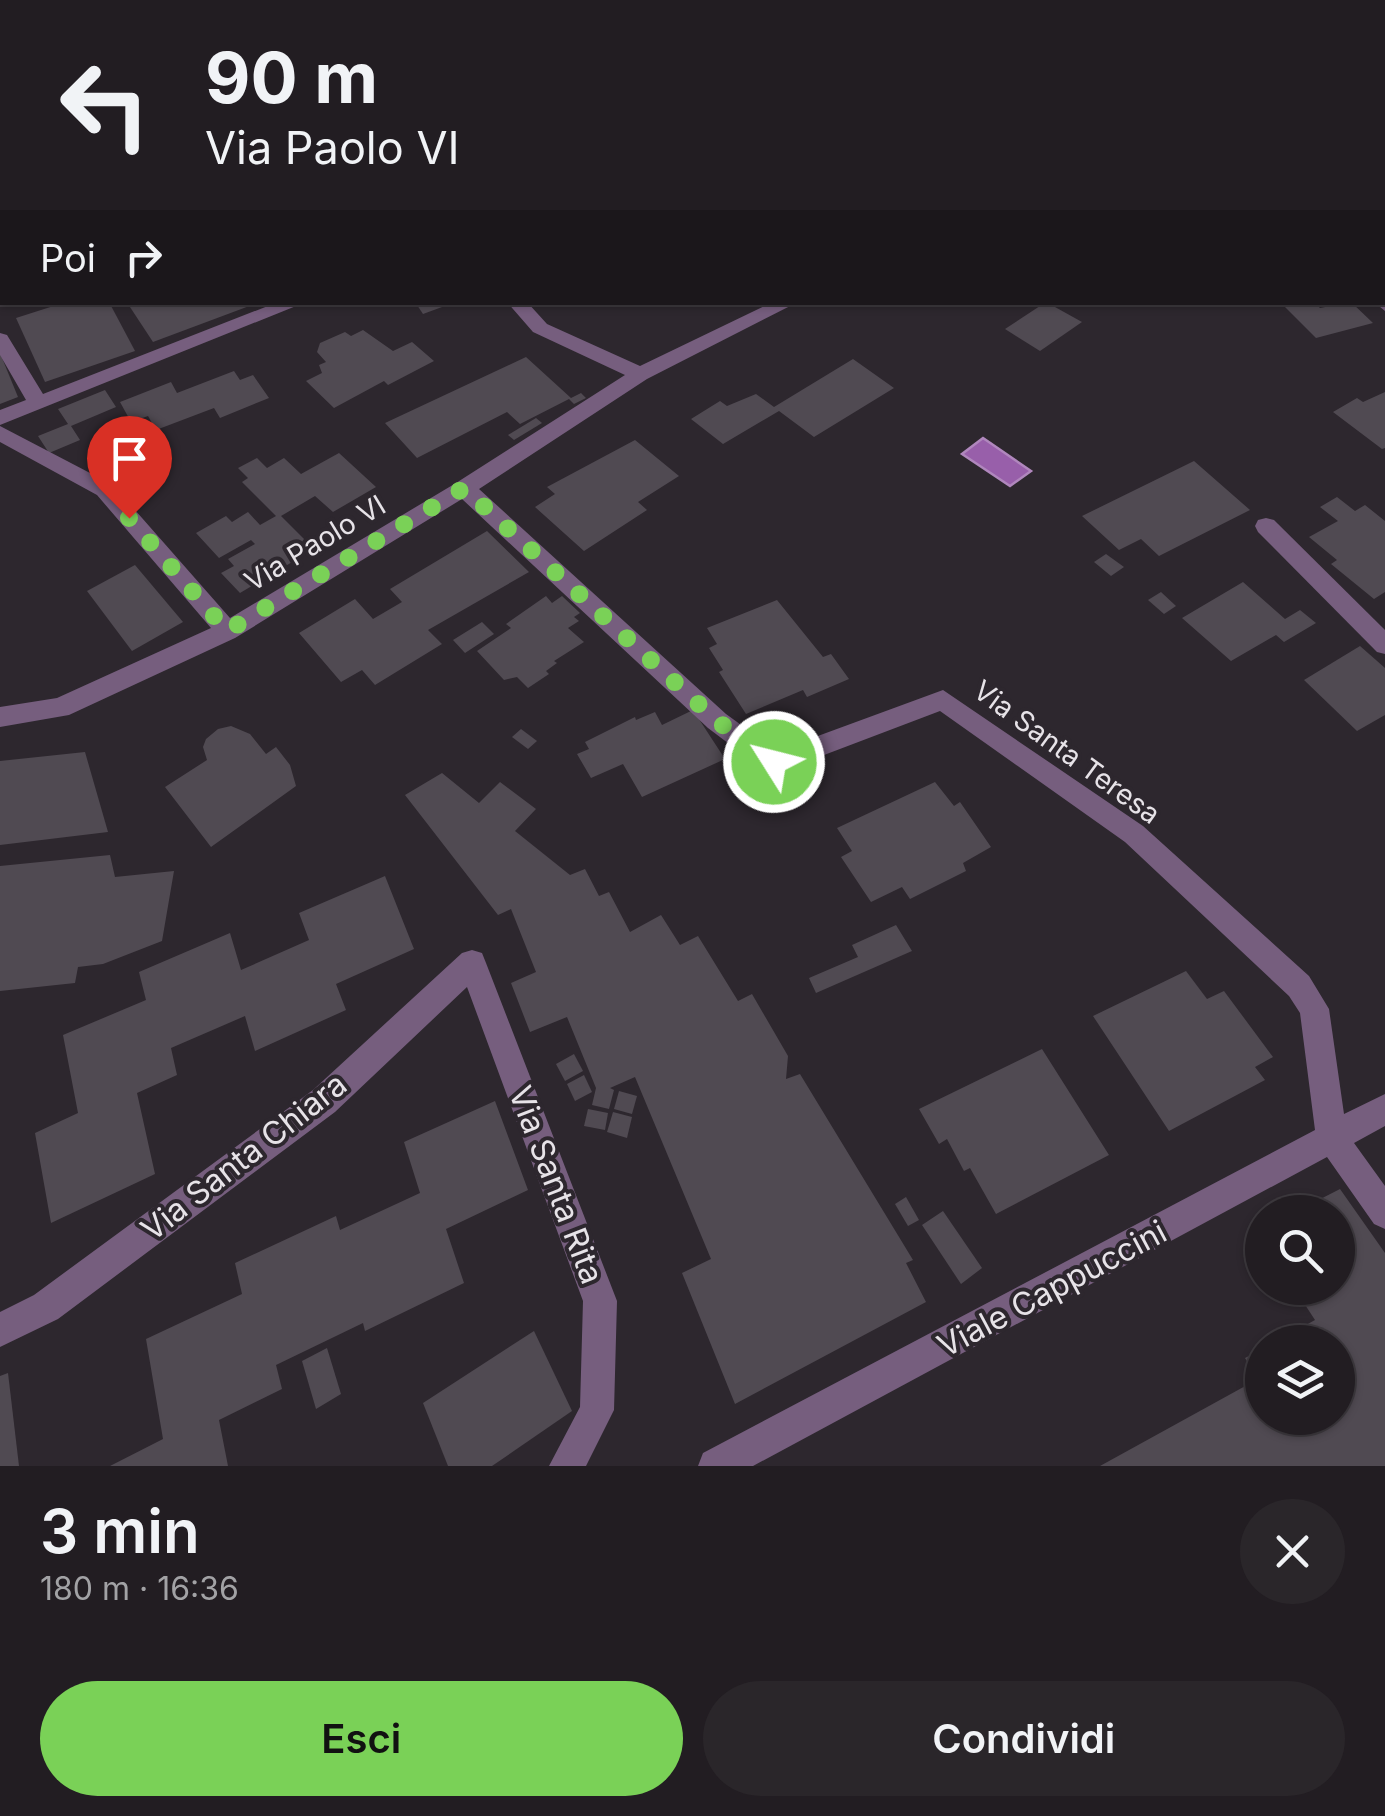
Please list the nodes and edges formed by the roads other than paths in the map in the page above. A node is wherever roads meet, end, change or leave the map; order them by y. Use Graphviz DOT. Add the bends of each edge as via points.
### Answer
graph roads {
  1 [pos="289,305"];
  2 [pos="519,305"];
  3 [pos="783,305"];
  4 [pos="0,339"];
  5 [pos="640,374"];
  6 [pos="38,403"];
  7 [pos="0,418"];
  8 [pos="0,433"];
  9 [pos="464,488"];
  10 [pos="1266,526"];
  11 [pos="227,631"];
  12 [pos="1385,645"];
  13 [pos="0,717"];
  14 [pos="472,963"];
  15 [pos="1385,1108"];
  16 [pos="1332,1138"];
  17 [pos="1385,1213"];
  18 [pos="0,1330"];
  19 [pos="567,1466"];
  20 [pos="716,1466"];
  1 -- 6 [label="street"];
  2 -- 5 [label="street" via="540,328"];
  3 -- 5 [label="street, Via Paolo VI"];
  4 -- 6 [label="street"];
  5 -- 9 [label="street, Via Paolo VI"];
  6 -- 7 [label="street"];
  8 -- 11 [label="street" via="104,490"];
  9 -- 11 [label="street, Via Paolo VI"];
  9 -- 16 [label="street, Via Santa Teresa" via="717,721 774,762 943,700 1134,834 1299,986 1314,1009"];
  10 -- 12 [label="street"];
  11 -- 13 [label="street, Via Paolo VI" via="60,708"];
  14 -- 18 [label="street, Via Santa Chiara" via="324,1101 46,1307"];
  14 -- 19 [label="street, Via Santa Rita" via="600,1301 597,1410"];
  15 -- 16 [label="street, Viale Cappuccini"];
  16 -- 17 [label="street"];
  16 -- 20 [label="street, Viale Cappuccini"];
}
